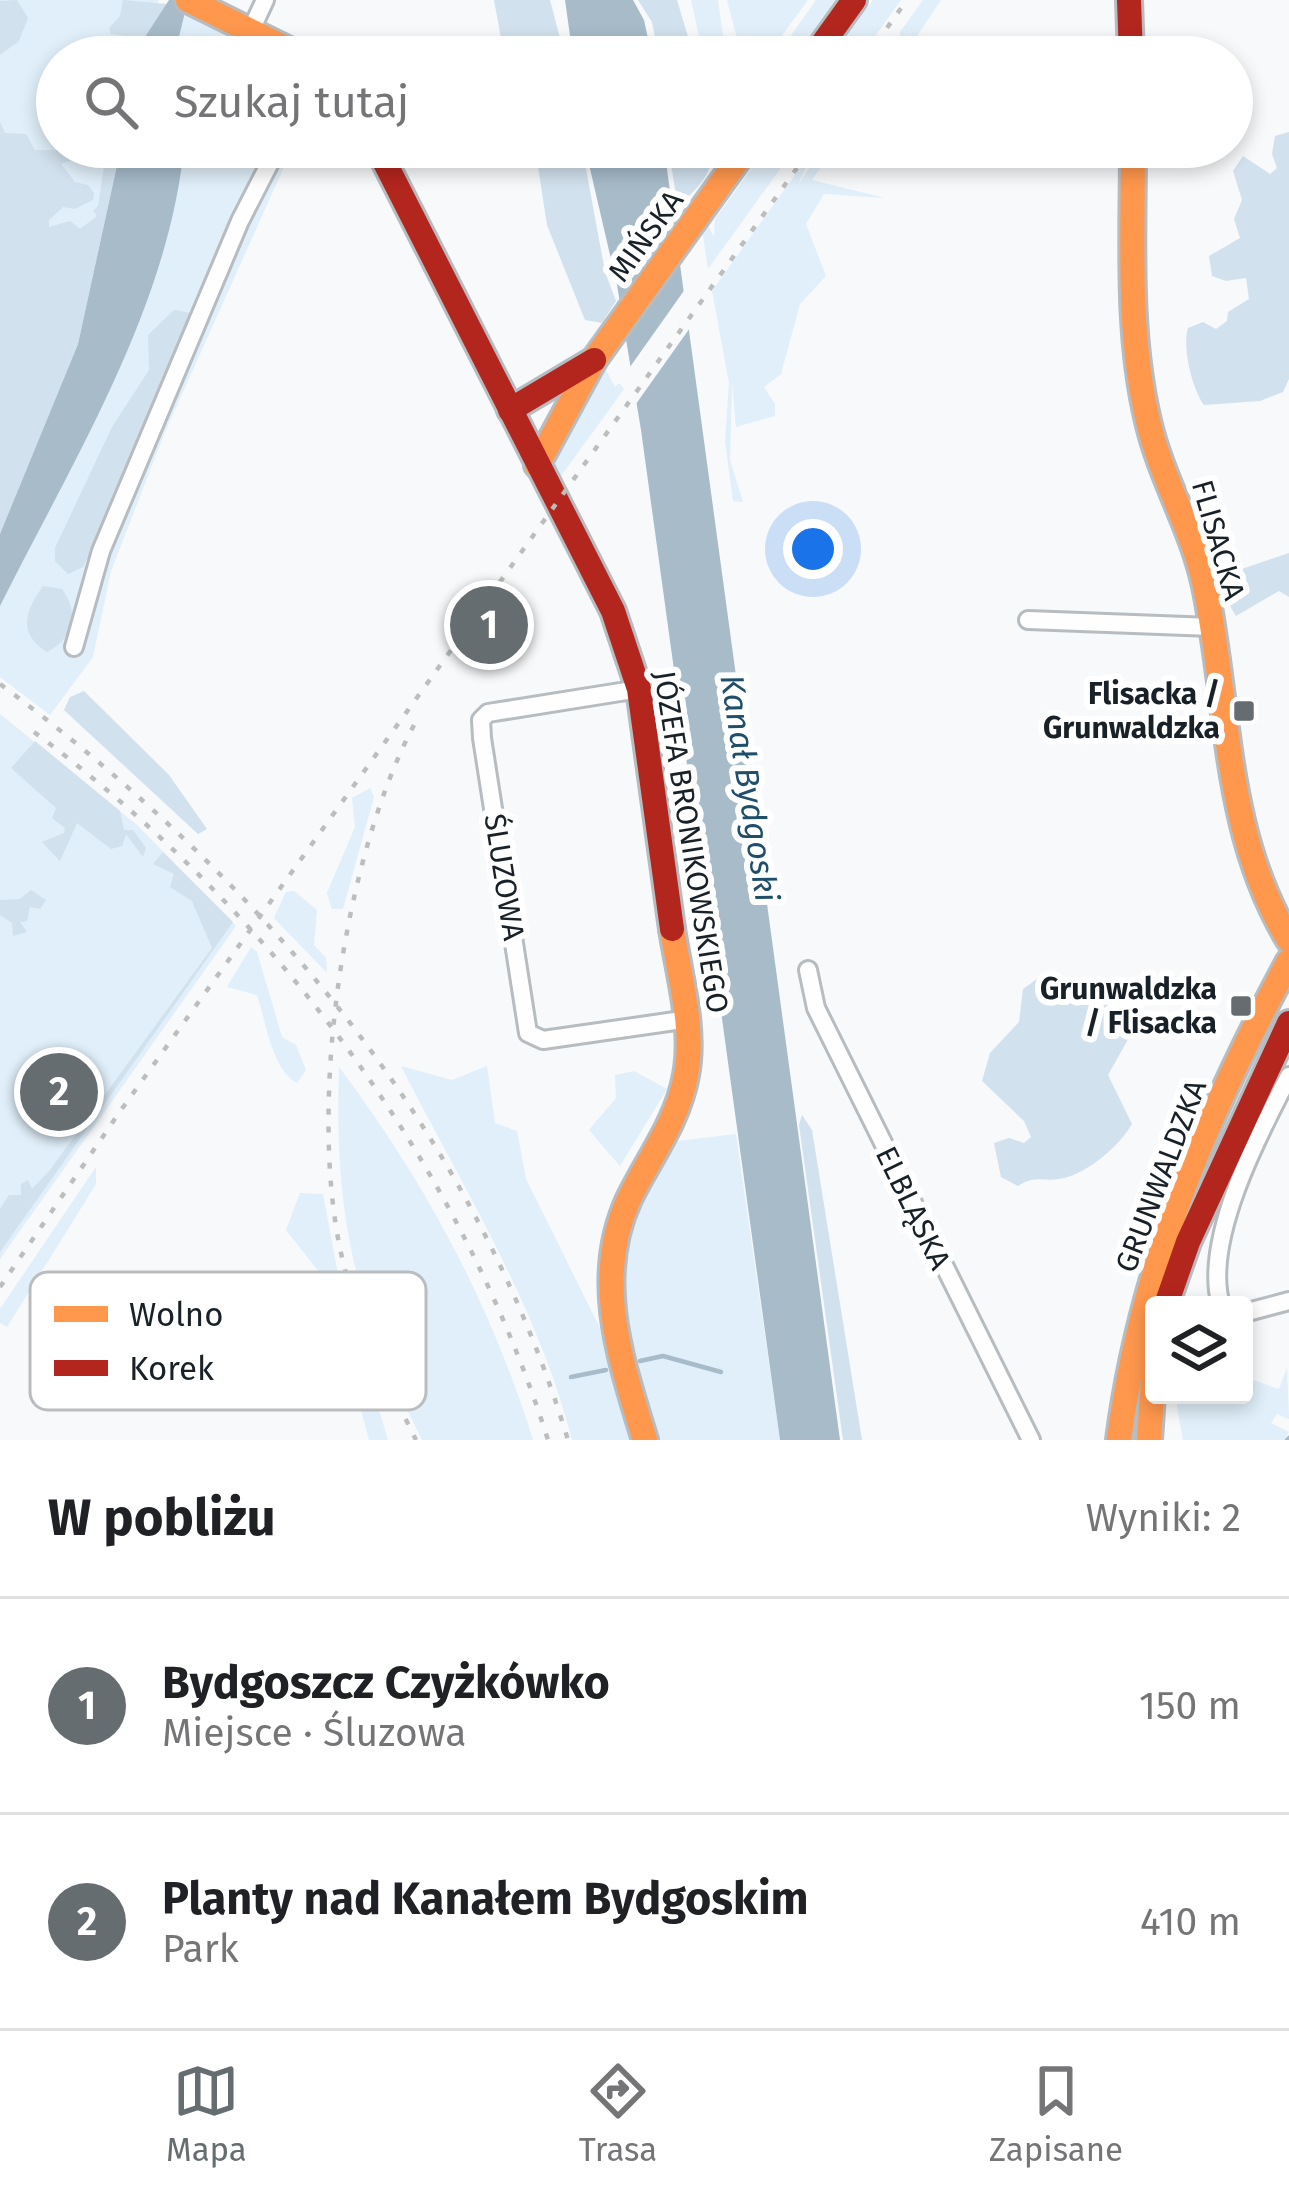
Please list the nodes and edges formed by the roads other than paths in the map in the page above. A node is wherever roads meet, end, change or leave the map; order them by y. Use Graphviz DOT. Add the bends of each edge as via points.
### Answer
graph roads {
  1 [pos="265,0"];
  2 [pos="854,0"];
  3 [pos="1129,0"];
  4 [pos="192,2"];
  5 [pos="251,30"];
  6 [pos="263,36"];
  7 [pos="828,36"];
  8 [pos="1130,36"];
  9 [pos="267,168"];
  10 [pos="388,168"];
  11 [pos="732,168"];
  12 [pos="1133,168"];
  13 [pos="598,354"];
  14 [pos="513,417"];
  15 [pos="559,419"];
  16 [pos="537,464"];
  17 [pos="1028,620"];
  18 [pos="1211,627"];
  19 [pos="74,647"];
  20 [pos="639,689"];
  21 [pos="1289,940"];
  22 [pos="1289,961"];
  23 [pos="808,970"];
  24 [pos="688,1019"];
  25 [pos="1289,1023"];
  26 [pos="1289,1076"];
  27 [pos="1169,1296"];
  28 [pos="1220,1296"];
  29 [pos="1289,1301"];
  30 [pos="1253,1311"];
  31 [pos="1151,1404"];
  32 [pos="1117,1435"];
  33 [pos="645,1440"];
  34 [pos="1030,1440"];
  35 [pos="1149,1440"];
  1 -- 5 [label="street"];
  2 -- 7 [label="street"];
  3 -- 8 [label="street"];
  4 -- 5 [label="street"];
  5 -- 6 [label="street"];
  9 -- 19 [label="street" via="101,551"];
  10 -- 14 [label="street, JÓZEFA BRONIKOWSKIEGO"];
  11 -- 13 [label="street, MIŃSKA"];
  12 -- 18 [label="street, FLISACKA" via="1133,312 1144,408 1195,545"];
  13 -- 14 [label="street, MIŃSKA"];
  13 -- 15 [label="street, MIŃSKA"];
  14 -- 15 [label="street"];
  14 -- 16 [label="street, JÓZEFA BRONIKOWSKIEGO"];
  15 -- 16 [label="street, MIŃSKA"];
  16 -- 20 [label="street, JÓZEFA BRONIKOWSKIEGO" via="623,633"];
  17 -- 18 [label="street"];
  18 -- 21 [label="street, FLISACKA" via="1249,864"];
  20 -- 24 [label="street, JÓZEFA BRONIKOWSKIEGO"];
  20 -- 24 [label="street, ŚLUZOWA" via="488,713 481,725 485,760 531,1037"];
  22 -- 32 [label="street, GRUNWALDZKA" via="1175,1215 1142,1315"];
  23 -- 34 [label="street, ELBLĄSKA" via="816,1008"];
  24 -- 33 [label="street, JÓZEFA BRONIKOWSKIEGO" via="682,1101 621,1219 610,1268 615,1331"];
  25 -- 27 [label="street, GRUNWALDZKA"];
  26 -- 28 [label="street" via="1220,1244"];
  29 -- 30 [label="street"];
  31 -- 35 [label="street"];
}
